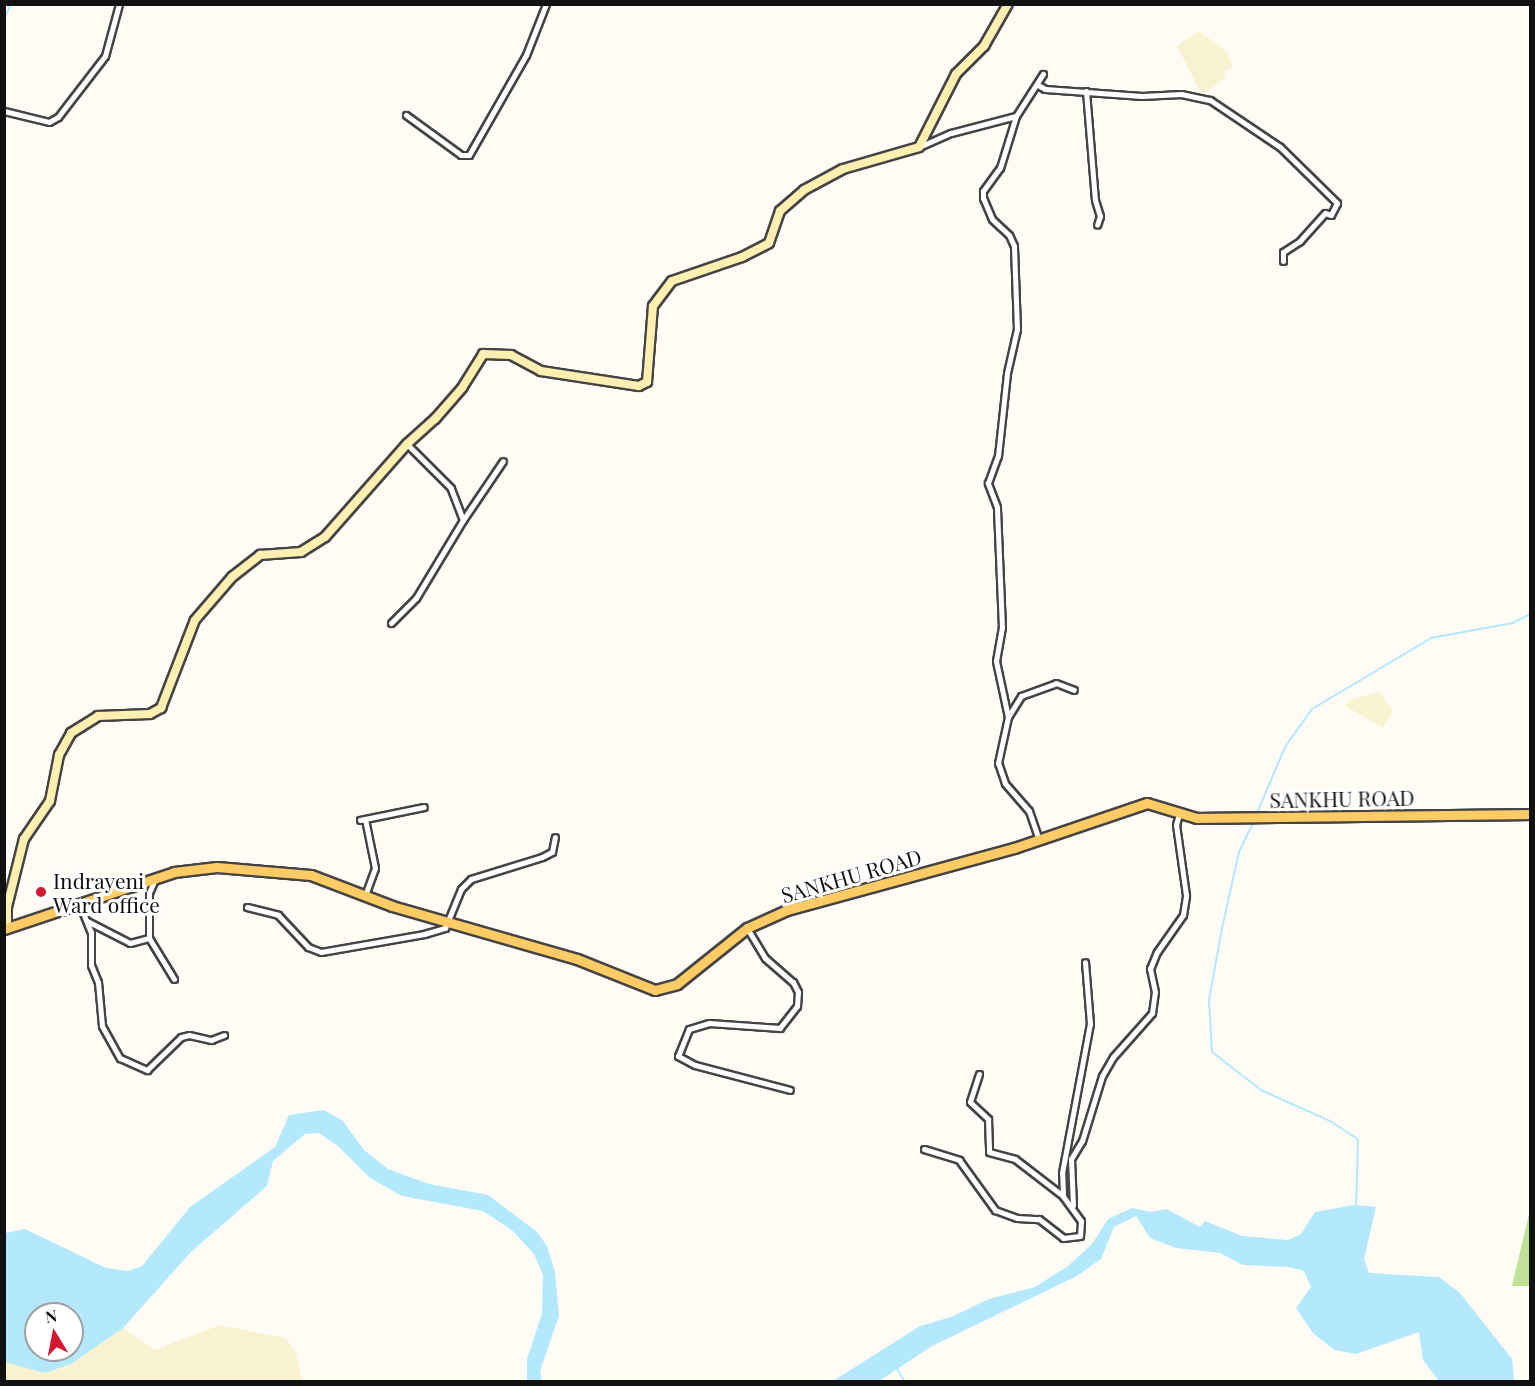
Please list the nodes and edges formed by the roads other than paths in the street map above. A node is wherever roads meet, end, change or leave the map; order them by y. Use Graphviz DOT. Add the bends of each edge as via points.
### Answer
graph roads {
  1 [pos="120,4"];
  2 [pos="546,4"];
  3 [pos="1008,4"];
  4 [pos="1043,75"];
  5 [pos="1038,85"];
  6 [pos="1086,92"];
  7 [pos="4,111"];
  8 [pos="406,115"];
  9 [pos="1016,116"];
  10 [pos="919,147"];
  11 [pos="1097,225"];
  12 [pos="1282,261"];
  13 [pos="407,444"];
  14 [pos="502,461"];
  15 [pos="463,520"];
  16 [pos="391,623"];
  17 [pos="1074,690"];
  18 [pos="1008,717"];
  19 [pos="424,807"];
  20 [pos="1179,814"];
  21 [pos="1530,814"];
  22 [pos="555,837"];
  23 [pos="1039,840"];
  24 [pos="156,876"];
  25 [pos="365,895"];
  26 [pos="79,902"];
  27 [pos="247,907"];
  28 [pos="87,921"];
  29 [pos="449,921"];
  30 [pos="6,928"];
  31 [pos="747,928"];
  32 [pos="149,938"];
  33 [pos="1085,962"];
  34 [pos="174,980"];
  35 [pos="224,1035"];
  36 [pos="979,1074"];
  37 [pos="790,1090"];
  38 [pos="924,1149"];
  39 [pos="1063,1196"];
  40 [pos="1073,1205"];
  1 -- 7 [label="street" via="105,56 58,117 48,122"];
  2 -- 8 [label="street" via="526,55 469,155 461,155"];
  3 -- 10 [label="street" via="984,46 956,74"];
  4 -- 5 [label="street"];
  5 -- 6 [label="street"];
  5 -- 9 [label="street"];
  6 -- 11 [label="street" via="1095,200 1100,216"];
  6 -- 12 [label="street" via="1181,94 1210,100 1280,147 1337,203 1331,215 1325,213 1300,241 1283,252"];
  9 -- 10 [label="street" via="951,133"];
  9 -- 18 [label="street" via="1000,168 983,198 992,219 1009,235 1014,246 1017,337 1007,373 998,456 987,483 997,507 1002,628 996,662"];
  10 -- 13 [label="street" via="843,169 804,190 780,211 769,243 742,257 672,281 653,306 647,382 639,386 541,371 511,355 488,352 435,419"];
  13 -- 15 [label="street" via="452,488"];
  13 -- 30 [label="street" via="325,537 301,552 260,555 232,577 195,620 161,708 150,714 99,716 71,733 59,755 50,801 24,839"];
  14 -- 15 [label="street"];
  15 -- 16 [label="street" via="416,598"];
  17 -- 18 [label="street" via="1056,683 1022,696"];
  18 -- 23 [label="street" via="998,755 999,771 1029,811"];
  19 -- 25 [label="street" via="362,819 375,868"];
  20 -- 21 [label="main road, SANKHU ROAD" via="1239,818"];
  20 -- 23 [label="main road, SANKHU ROAD" via="1147,803"];
  20 -- 40 [label="street" via="1176,825 1186,895 1183,915 1150,969 1155,992 1152,1013 1113,1057 1102,1076 1086,1131 1071,1159"];
  22 -- 29 [label="street" via="552,852 471,879 461,889"];
  23 -- 31 [label="main road, SANKHU ROAD" via="805,903"];
  24 -- 25 [label="main road, SANKHU ROAD" via="217,867 311,875"];
  24 -- 26 [label="main road, SANKHU ROAD"];
  24 -- 32 [label="street" via="149,893"];
  25 -- 29 [label="main road, SANKHU ROAD"];
  26 -- 28 [label="street"];
  26 -- 30 [label="main road, SANKHU ROAD"];
  27 -- 29 [label="street" via="278,915 308,947 321,952 424,934 445,928"];
  28 -- 32 [label="street" via="130,943"];
  28 -- 35 [label="street" via="102,1026 114,1041 120,1058 147,1070 181,1037 211,1040"];
  29 -- 31 [label="main road, SANKHU ROAD" via="588,963 655,990 677,984"];
  31 -- 37 [label="street" via="765,958 793,982 798,992 797,1006 780,1028 709,1023 689,1029 678,1056 695,1065"];
  32 -- 34 [label="street"];
  33 -- 39 [label="street" via="1090,1024 1073,1125 1062,1156"];
  36 -- 39 [label="street" via="970,1102 988,1119 989,1152 1015,1159"];
  38 -- 40 [label="street" via="959,1160 995,1210 1017,1218 1040,1220 1063,1238 1073,1239 1082,1232"];
  39 -- 40 [label="street"];
}
